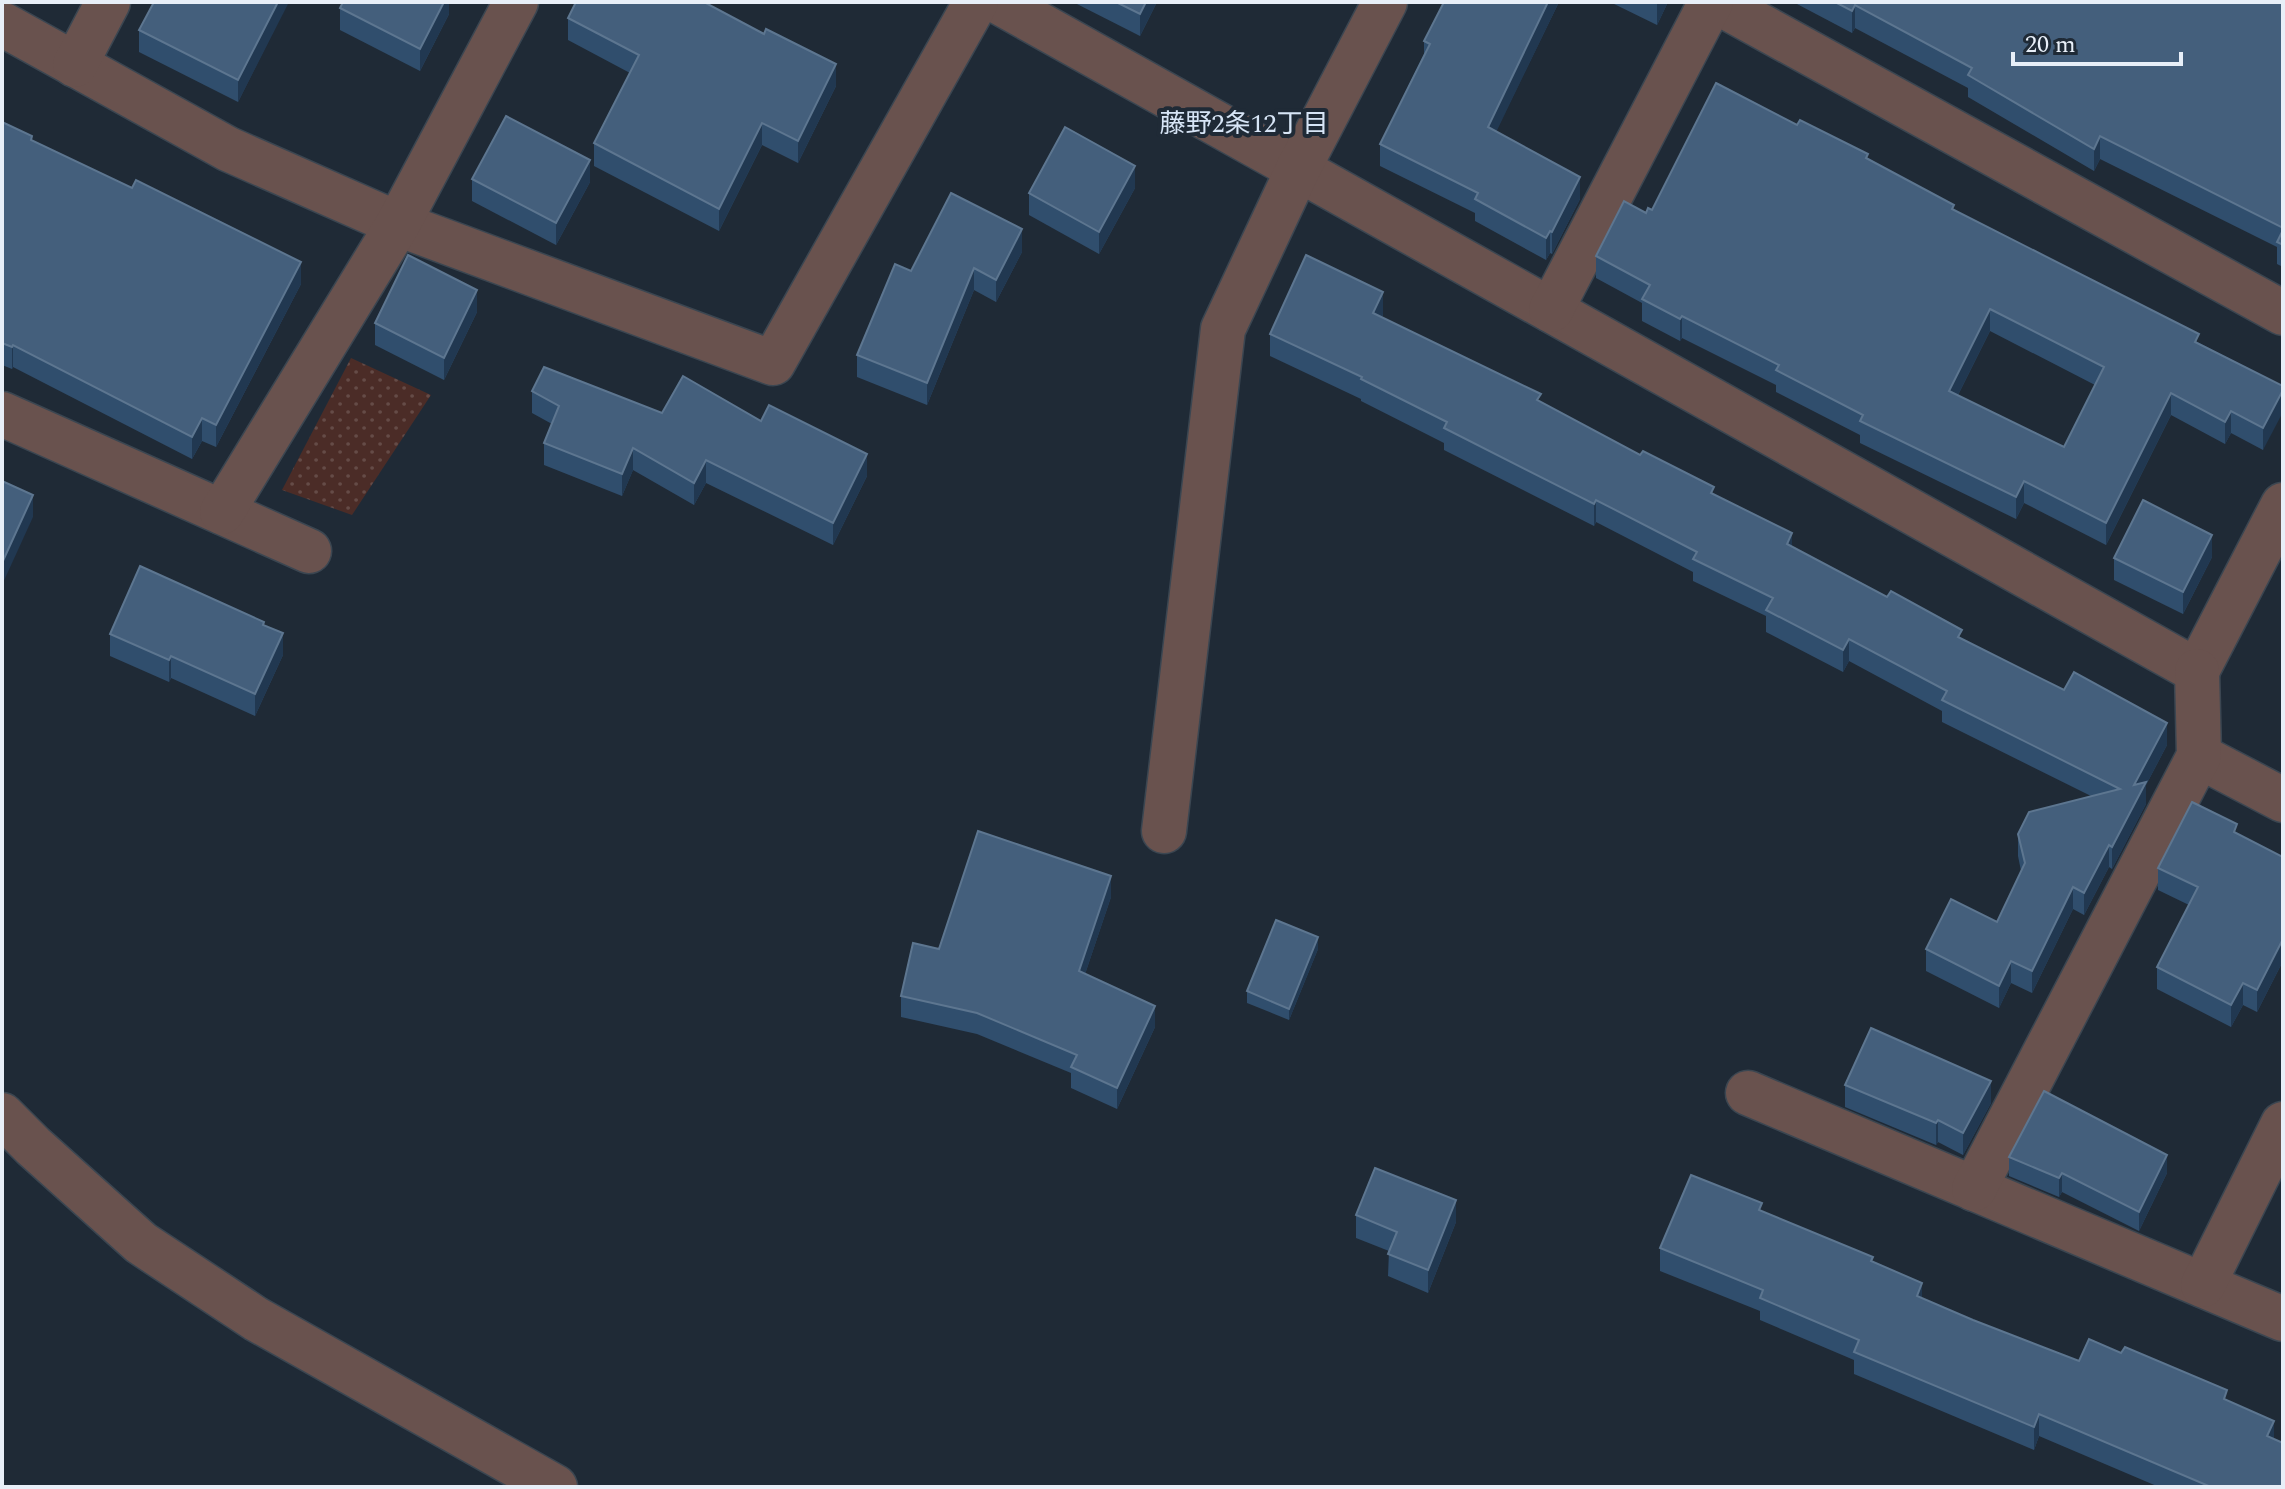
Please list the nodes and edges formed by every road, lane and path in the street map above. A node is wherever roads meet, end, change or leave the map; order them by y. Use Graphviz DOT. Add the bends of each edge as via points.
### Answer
graph roads {
  1 [pos="108,2"];
  2 [pos="516,2"];
  3 [pos="976,2"];
  4 [pos="999,2"];
  5 [pos="1385,2"];
  6 [pos="1714,2"];
  7 [pos="2,24"];
  8 [pos="75,65"];
  9 [pos="1298,169"];
  10 [pos="398,224"];
  11 [pos="1551,310"];
  12 [pos="2283,313"];
  13 [pos="2,414"];
  14 [pos="2283,505"];
  15 [pos="222,512"];
  16 [pos="309,551"];
  17 [pos="2197,671"];
  18 [pos="2199,756"];
  19 [pos="2283,800"];
  20 [pos="1164,831"];
  21 [pos="1748,1093"];
  22 [pos="2,1115"];
  23 [pos="2283,1124"];
  24 [pos="1974,1189"];
  25 [pos="2203,1285"];
  26 [pos="2283,1319"];
  27 [pos="555,1487"];
  1 -- 8 [label="street"];
  2 -- 10 [label="street"];
  3 -- 10 [label="street" via="773,363"];
  4 -- 9 [label="street"];
  5 -- 9 [label="street"];
  6 -- 11 [label="street"];
  6 -- 12 [label="street"];
  7 -- 8 [label="street"];
  8 -- 10 [label="street" via="228,149"];
  9 -- 11 [label="street"];
  9 -- 20 [label="street" via="1223,329"];
  10 -- 15 [label="street"];
  11 -- 17 [label="street"];
  13 -- 15 [label="street"];
  14 -- 17 [label="street"];
  15 -- 16 [label="street"];
  17 -- 18 [label="street"];
  18 -- 19 [label="street"];
  18 -- 24 [label="street"];
  21 -- 24 [label="street"];
  22 -- 27 [label="street" via="141,1243 256,1319"];
  23 -- 25 [label="street"];
  24 -- 25 [label="street"];
  25 -- 26 [label="street"];
}
